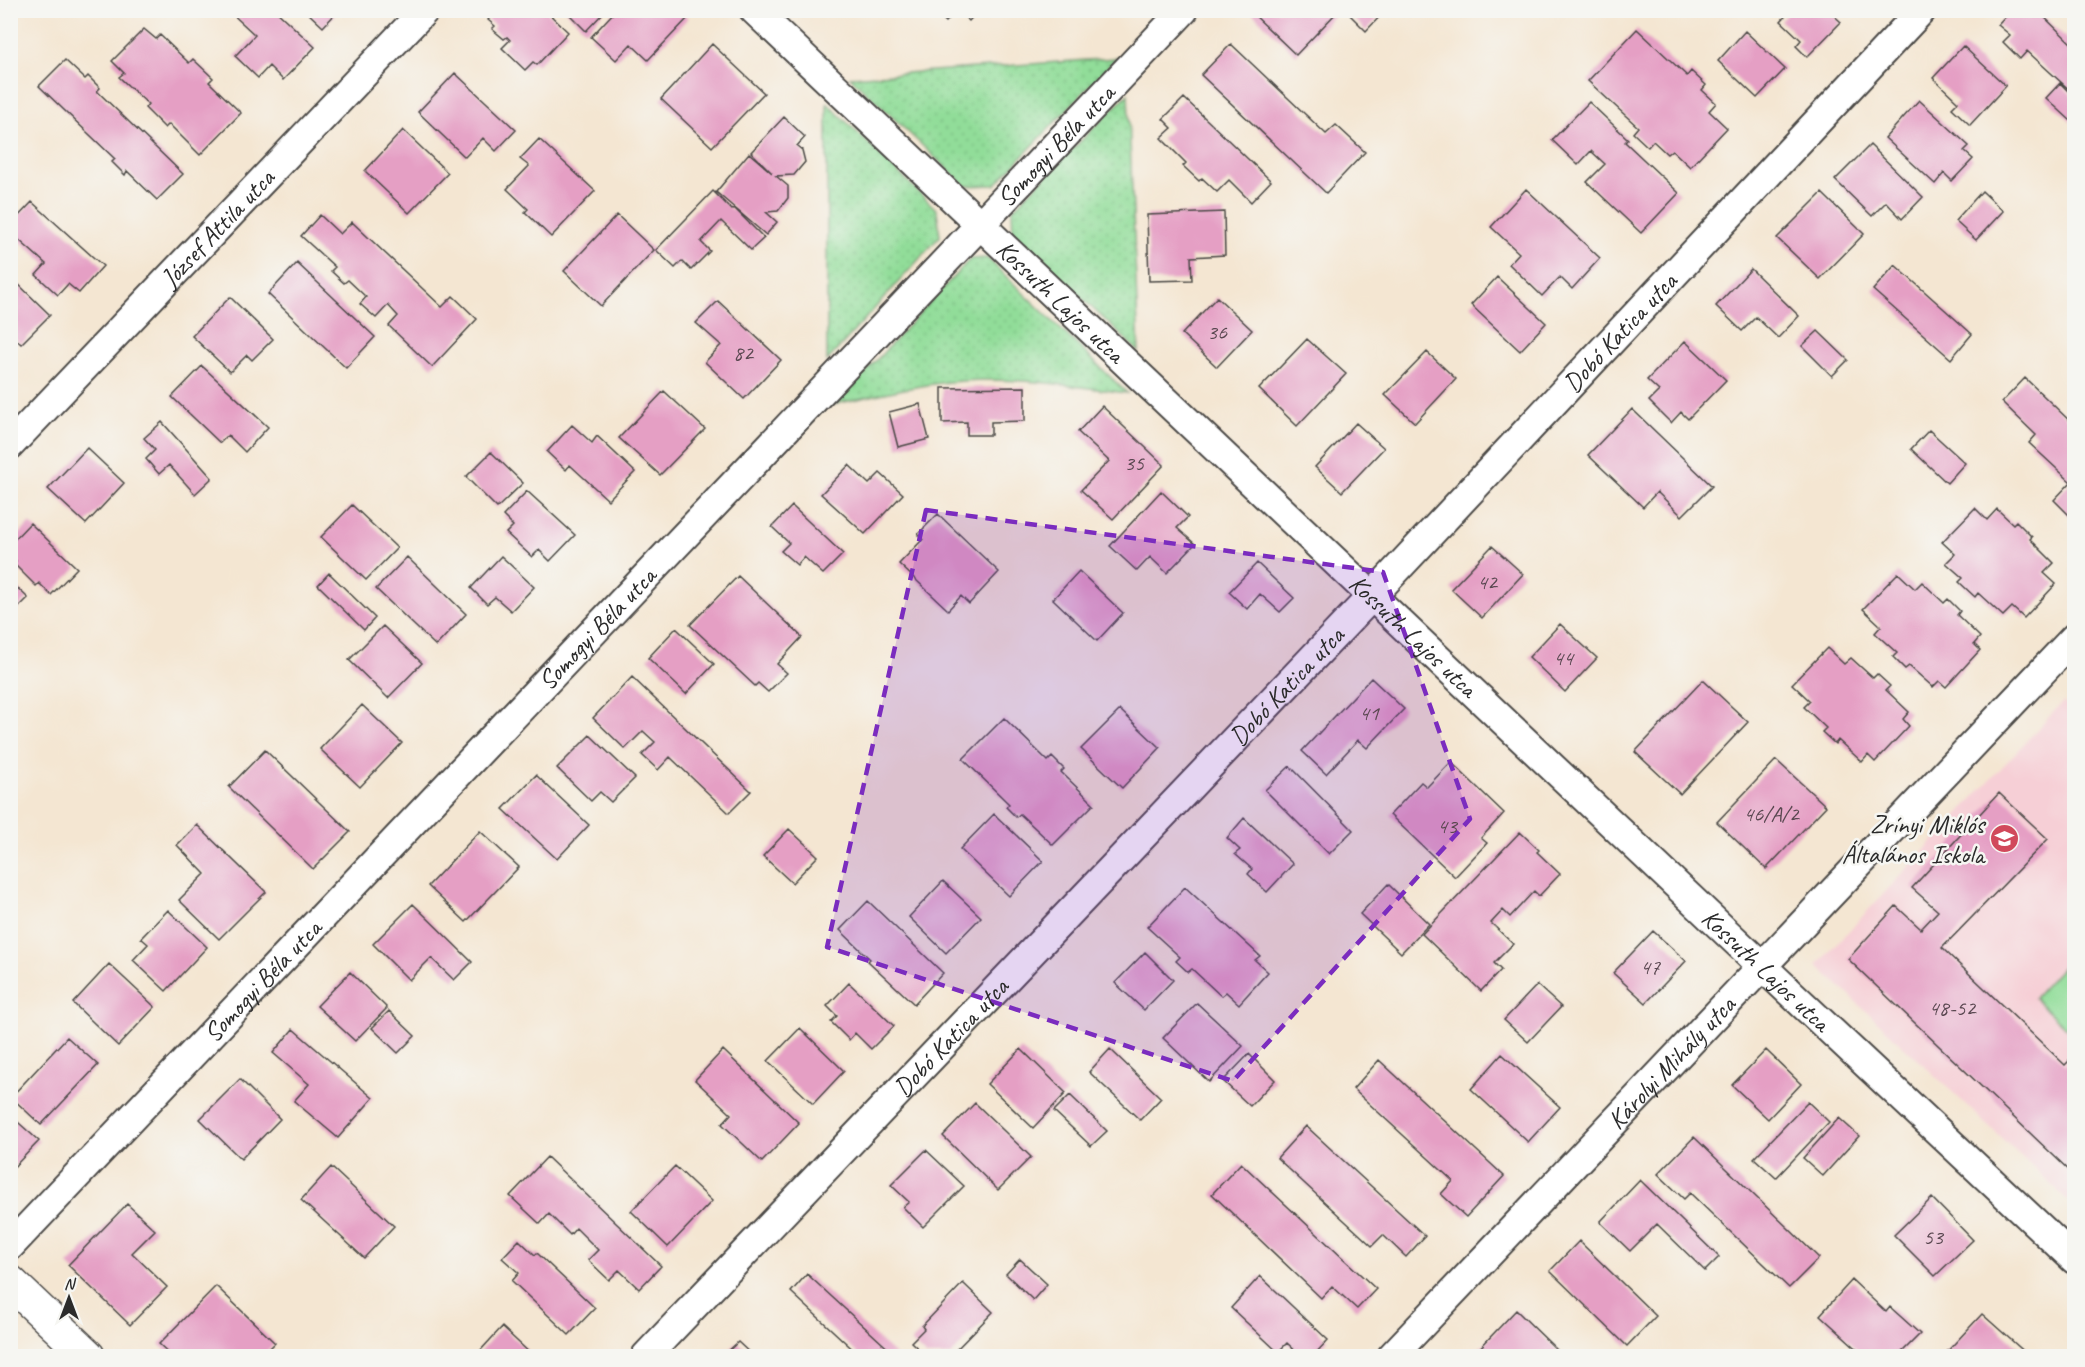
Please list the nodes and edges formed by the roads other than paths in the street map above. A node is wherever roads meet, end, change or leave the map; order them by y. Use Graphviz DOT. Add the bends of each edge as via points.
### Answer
graph roads {
  1 [pos="425,10"];
  2 [pos="754,10"];
  3 [pos="1184,10"];
  4 [pos="1922,10"];
  5 [pos="981,225"];
  6 [pos="10,446"];
  7 [pos="1372,596"];
  8 [pos="2074,638"];
  9 [pos="1762,967"];
  10 [pos="10,1246"];
  11 [pos="2074,1259"];
  12 [pos="10,1282"];
  13 [pos="88,1356"];
  14 [pos="646,1356"];
  15 [pos="1392,1356"];
  1 -- 6 [label="street, József Attila utca"];
  2 -- 5 [label="street, Kossuth Lajos utca"];
  3 -- 5 [label="street, Somogyi Béla utca"];
  4 -- 7 [label="street, Dobó Katica utca"];
  5 -- 7 [label="street, Kossuth Lajos utca"];
  5 -- 10 [label="street, Somogyi Béla utca"];
  7 -- 9 [label="street, Kossuth Lajos utca"];
  7 -- 14 [label="street, Dobó Katica utca"];
  8 -- 9 [label="street, Károlyi Mihály utca"];
  9 -- 11 [label="street, Kossuth Lajos utca"];
  9 -- 15 [label="street, Károlyi Mihály utca"];
  12 -- 13 [label="street"];
}
